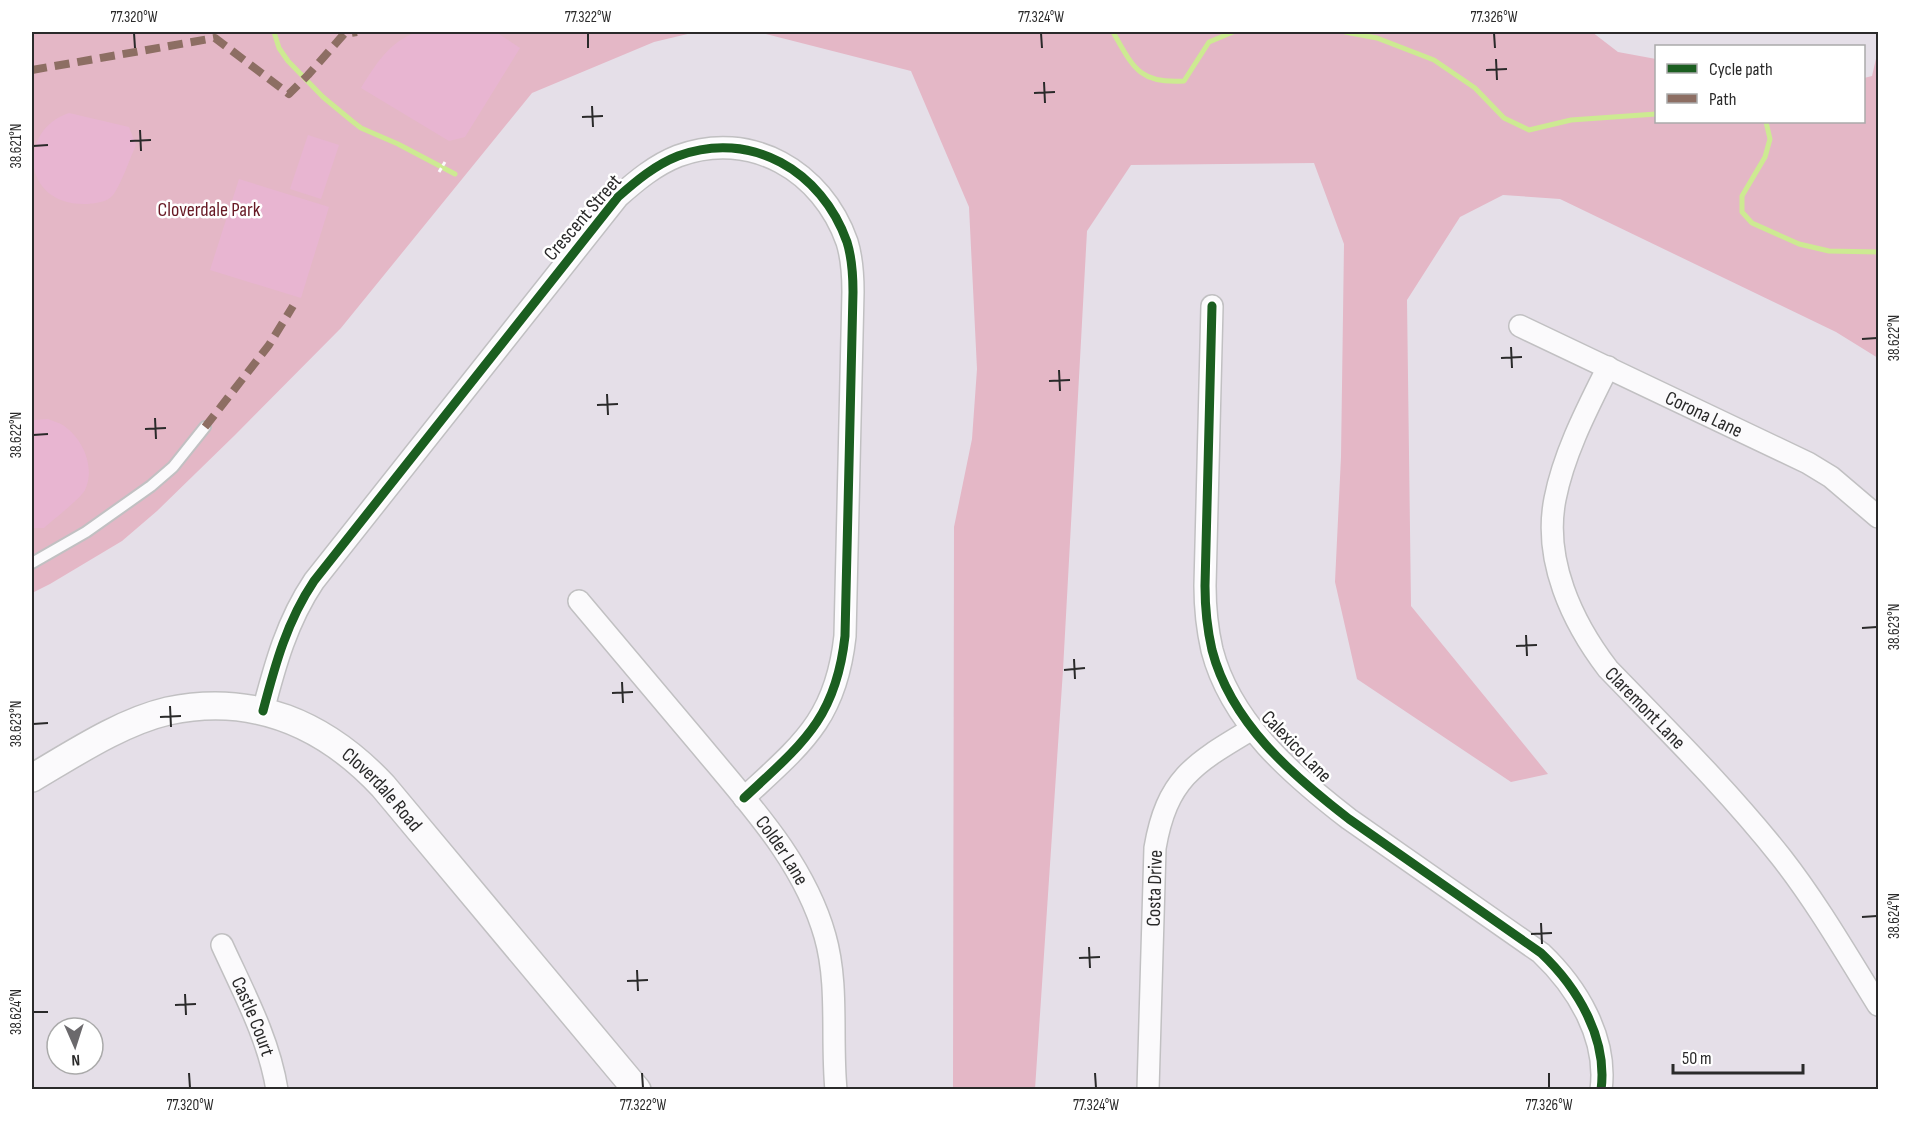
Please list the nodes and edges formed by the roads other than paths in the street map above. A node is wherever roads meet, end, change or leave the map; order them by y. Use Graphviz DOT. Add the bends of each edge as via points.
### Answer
graph roads {
  1 [pos="1212,306"];
  2 [pos="1520,326"];
  3 [pos="1608,368"];
  4 [pos="205,427"];
  5 [pos="1878,518"];
  6 [pos="32,563"];
  7 [pos="579,601"];
  8 [pos="263,711"];
  9 [pos="1252,729"];
  10 [pos="32,777"];
  11 [pos="744,798"];
  12 [pos="222,945"];
  13 [pos="1878,1005"];
  14 [pos="277,1089"];
  15 [pos="637,1089"];
  16 [pos="836,1089"];
  17 [pos="1148,1089"];
  18 [pos="1601,1089"];
  1 -- 9 [label="street, Calexico Lane" via="1206,616 1220,674"];
  2 -- 3 [label="street, Corona Lane"];
  3 -- 5 [label="street, Corona Lane" via="1808,463 1838,482"];
  3 -- 13 [label="street, Claremont Lane" via="1588,407 1554,501 1555,551 1572,611 1608,669 1741,808 1781,858 1819,909"];
  4 -- 6 [label="lane" via="173,467 151,486 86,532"];
  7 -- 11 [label="street, Colder Lane"];
  8 -- 10 [label="street, Cloverdale Road" via="198,707 167,712 100,739"];
  8 -- 11 [label="street, Crescent Street" via="282,643 304,596 618,197 647,173 678,156 718,148 741,149 781,162 814,187 839,222 852,267 854,292 843,657 826,709 812,732"];
  8 -- 15 [label="street, Cloverdale Road" via="312,729 362,764"];
  9 -- 17 [label="street, Costa Drive" via="1194,766 1179,783 1160,822 1155,848"];
  9 -- 18 [label="street, Calexico Lane" via="1283,763 1349,819 1542,953 1557,968 1584,1007 1595,1033 1601,1060"];
  11 -- 16 [label="street, Colder Lane" via="802,878 825,936 832,984"];
  12 -- 14 [label="street, Castle Court" via="250,1007 274,1070"];
}
